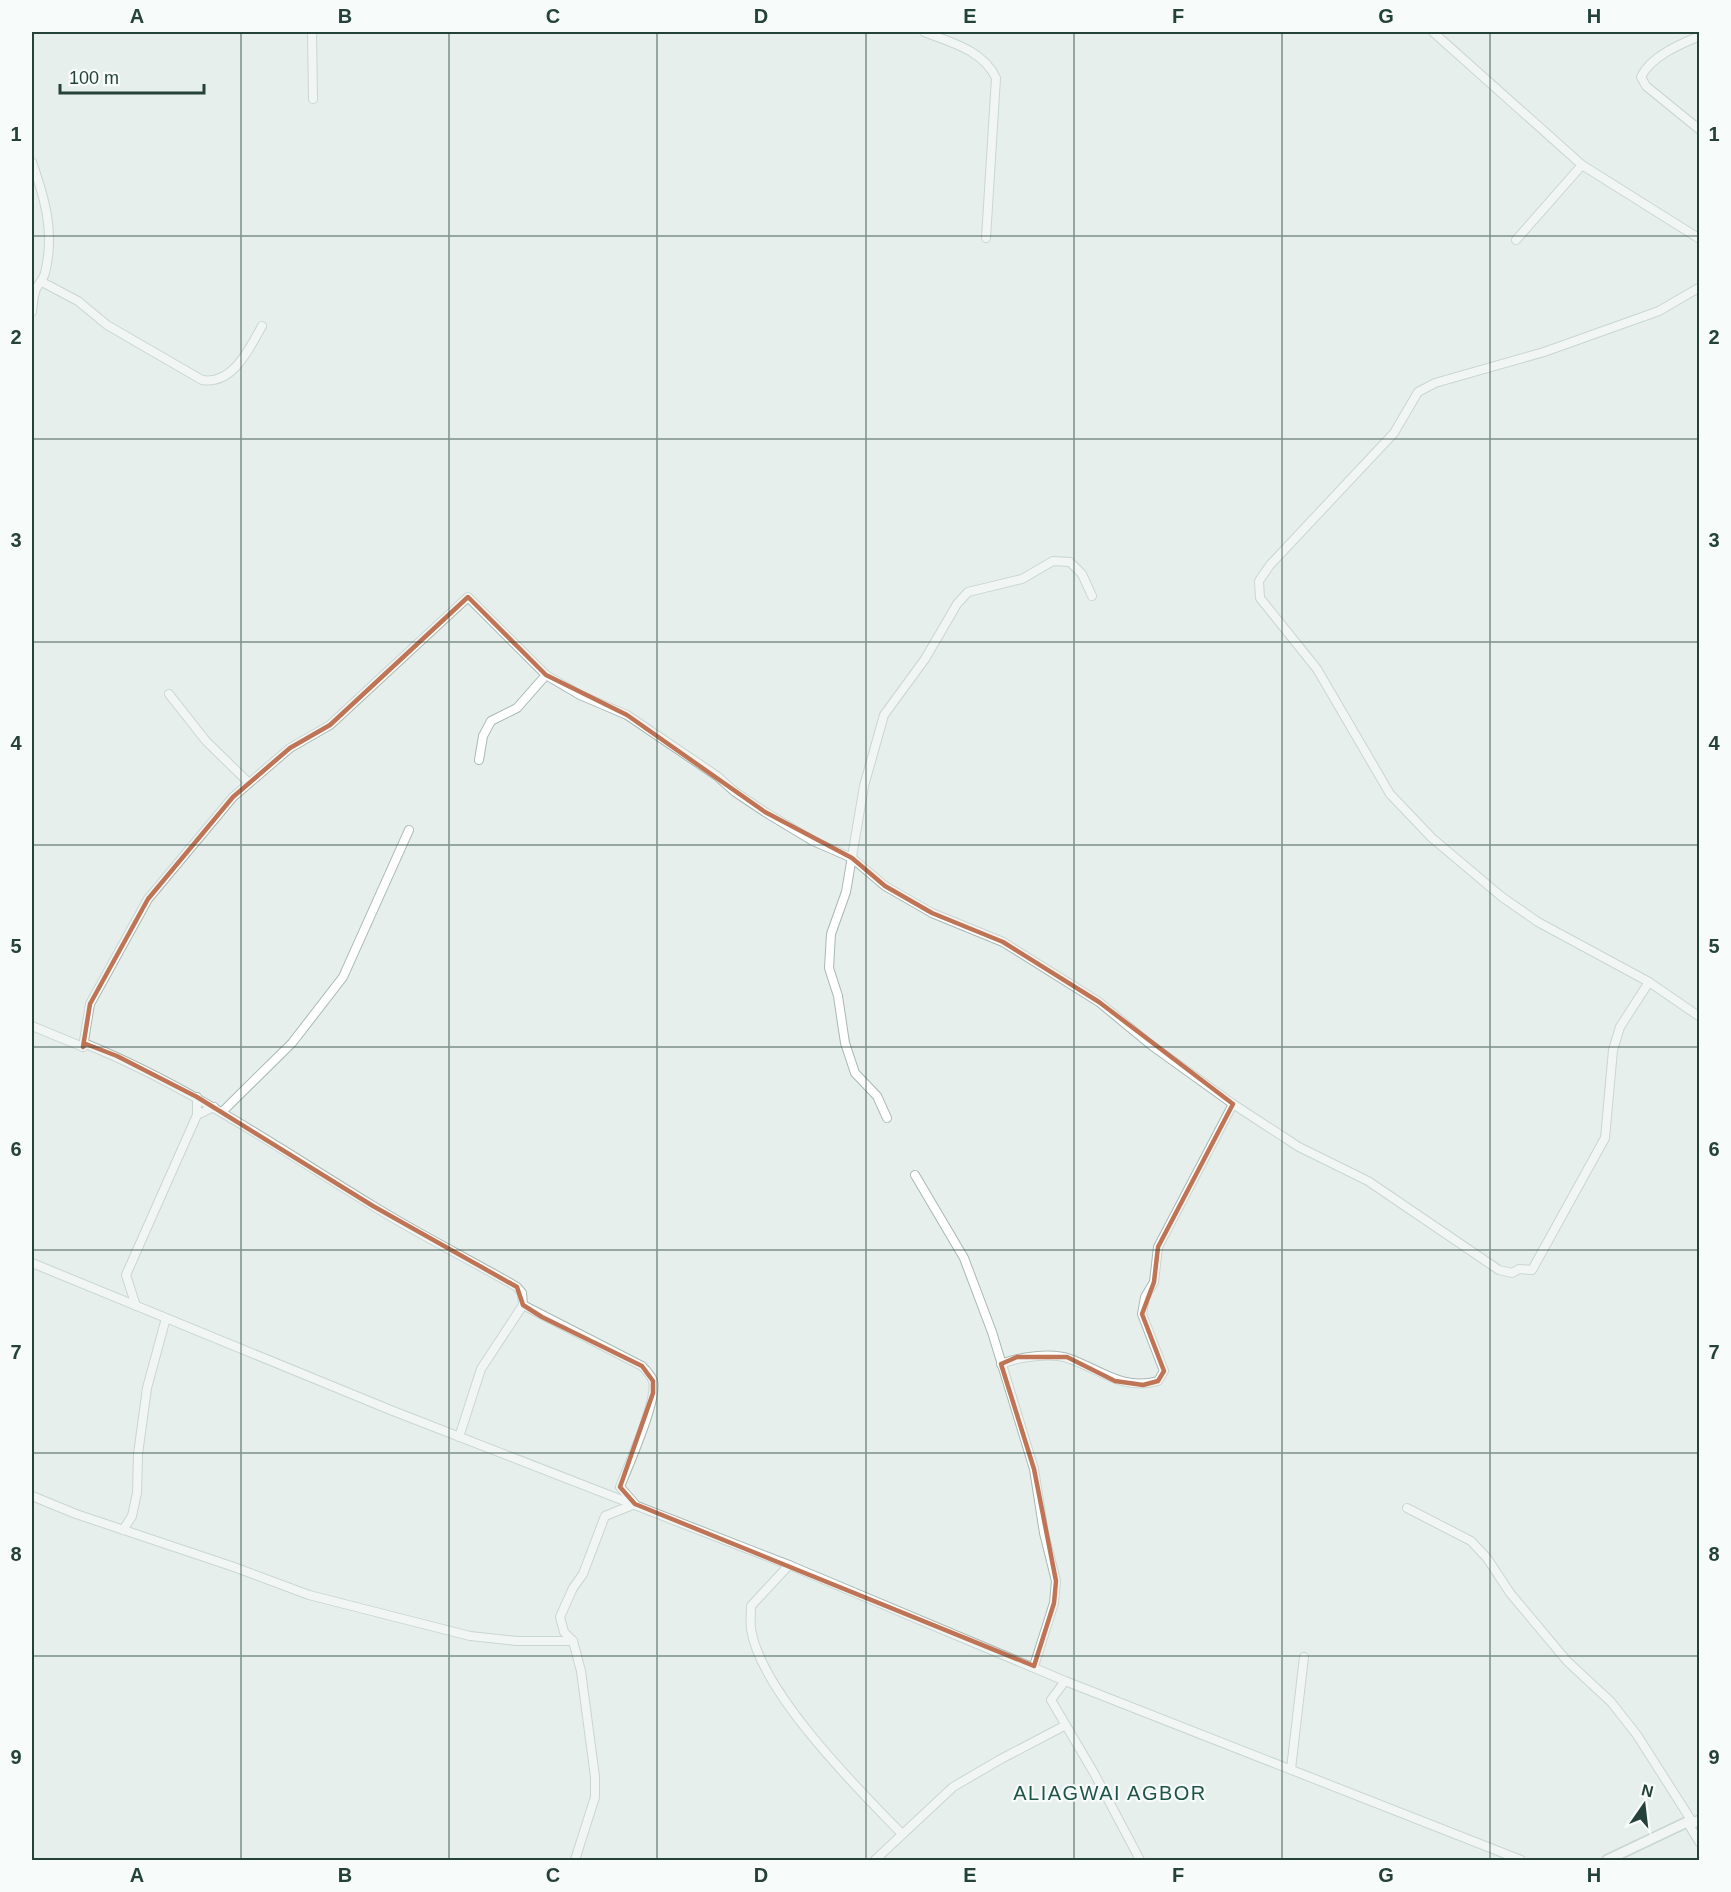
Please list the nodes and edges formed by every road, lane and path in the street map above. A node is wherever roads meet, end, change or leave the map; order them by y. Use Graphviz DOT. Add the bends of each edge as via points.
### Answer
graph roads {
  1 [pos="312,32"];
  2 [pos="924,32"];
  3 [pos="1433,32"];
  4 [pos="1700,36"];
  5 [pos="313,99"];
  6 [pos="1700,130"];
  7 [pos="32,162"];
  8 [pos="1582,165"];
  9 [pos="986,238"];
  10 [pos="1700,239"];
  11 [pos="1516,240"];
  12 [pos="42,282"];
  13 [pos="1700,286"];
  14 [pos="32,312"];
  15 [pos="262,326"];
  16 [pos="1092,596"];
  17 [pos="546,675"];
  18 [pos="169,694"];
  19 [pos="479,760"];
  20 [pos="249,783"];
  21 [pos="409,830"];
  22 [pos="852,858"];
  23 [pos="1649,982"];
  24 [pos="1700,1017"];
  25 [pos="32,1026"];
  26 [pos="83,1047"];
  27 [pos="197,1097"];
  28 [pos="1233,1104"];
  29 [pos="214,1107"];
  30 [pos="222,1112"];
  31 [pos="197,1115"];
  32 [pos="887,1118"];
  33 [pos="915,1175"];
  34 [pos="32,1263"];
  35 [pos="523,1305"];
  36 [pos="136,1306"];
  37 [pos="166,1318"];
  38 [pos="1001,1364"];
  39 [pos="459,1437"];
  40 [pos="32,1496"];
  41 [pos="635,1504"];
  42 [pos="1407,1508"];
  43 [pos="123,1530"];
  44 [pos="789,1565"];
  45 [pos="573,1641"];
  46 [pos="1304,1658"];
  47 [pos="1034,1666"];
  48 [pos="1065,1681"];
  49 [pos="1064,1726"];
  50 [pos="1291,1769"];
  51 [pos="1693,1822"];
  52 [pos="902,1834"];
  53 [pos="1700,1843"];
  54 [pos="576,1860"];
  55 [pos="875,1860"];
  56 [pos="1140,1860"];
  57 [pos="1521,1860"];
  58 [pos="1607,1860"];
  1 -- 5 [label="street"];
  2 -- 9 [label="street" via="981,57 996,78"];
  3 -- 8 [label="street"];
  4 -- 6 [label="street" via="1680,44 1645,68 1641,77 1646,86"];
  7 -- 12 [label="street" via="48,216 50,240"];
  8 -- 10 [label="street"];
  8 -- 11 [label="street"];
  12 -- 14 [label="street"];
  12 -- 15 [label="street" via="78,301 106,325 202,380 213,382 226,376 245,356"];
  13 -- 23 [label="street" via="1659,311 1544,352 1435,383 1418,393 1394,433 1260,580 1260,598 1317,669 1390,794 1432,838 1538,922"];
  16 -- 22 [label="street" via="1082,574 1070,562 1053,561 1022,579 968,592 957,604 926,659 884,715 864,786"];
  17 -- 19 [label="street" via="517,708 491,721 483,736"];
  17 -- 20 [label="street" via="468,597 330,725 290,748"];
  17 -- 22 [label="street" via="627,716 765,812 813,841"];
  18 -- 20 [label="street" via="206,741"];
  20 -- 26 [label="street" via="148,899 90,1004"];
  21 -- 30 [label="street" via="343,976 291,1043"];
  22 -- 28 [label="street" via="885,886 932,913 1003,942 1098,1002"];
  22 -- 32 [label="street" via="846,892 831,934 829,968 855,1072 877,1096"];
  23 -- 24 [label="street"];
  23 -- 28 [label="street" via="1620,1027 1613,1050 1605,1138 1532,1270 1499,1270 1368,1181 1299,1147"];
  25 -- 26 [label="street"];
  26 -- 27 [label="street" via="86,1044 117,1056"];
  27 -- 29 [label="street"];
  27 -- 31 [label="street"];
  28 -- 38 [label="street" via="1158,1247 1154,1282 1145,1297 1142,1314 1164,1371 1158,1381 1143,1385 1115,1381 1067,1358 1017,1357"];
  29 -- 30 [label="street"];
  29 -- 31 [label="street"];
  30 -- 35 [label="street" via="373,1206 517,1287"];
  31 -- 36 [label="street" via="126,1275"];
  33 -- 38 [label="street" via="964,1258"];
  34 -- 36 [label="street"];
  35 -- 39 [label="street" via="481,1369"];
  35 -- 41 [label="street" via="604,1345 649,1373 653,1393 620,1487"];
  36 -- 37 [label="street"];
  37 -- 39 [label="street"];
  37 -- 43 [label="street" via="147,1388 137,1493 132,1516"];
  38 -- 47 [label="street" via="1034,1470 1056,1581 1054,1603"];
  39 -- 41 [label="street"];
  40 -- 43 [label="street"];
  41 -- 44 [label="street"];
  41 -- 45 [label="street" via="605,1516 583,1574 560,1617 564,1632"];
  42 -- 51 [label="street" via="1471,1541 1487,1558 1510,1593 1567,1661 1611,1702"];
  43 -- 45 [label="street" via="309,1595 470,1636"];
  44 -- 47 [label="street"];
  44 -- 52 [label="street" via="751,1606 751,1629 764,1666 835,1765"];
  45 -- 54 [label="street" via="585,1691 595,1777 595,1797"];
  46 -- 50 [label="street"];
  47 -- 48 [label="street"];
  48 -- 49 [label="street" via="1051,1700"];
  48 -- 50 [label="street"];
  49 -- 52 [label="street" via="953,1788"];
  49 -- 56 [label="street"];
  50 -- 57 [label="street"];
  51 -- 53 [label="street"];
  51 -- 58 [label="street"];
  52 -- 55 [label="street"];
}
